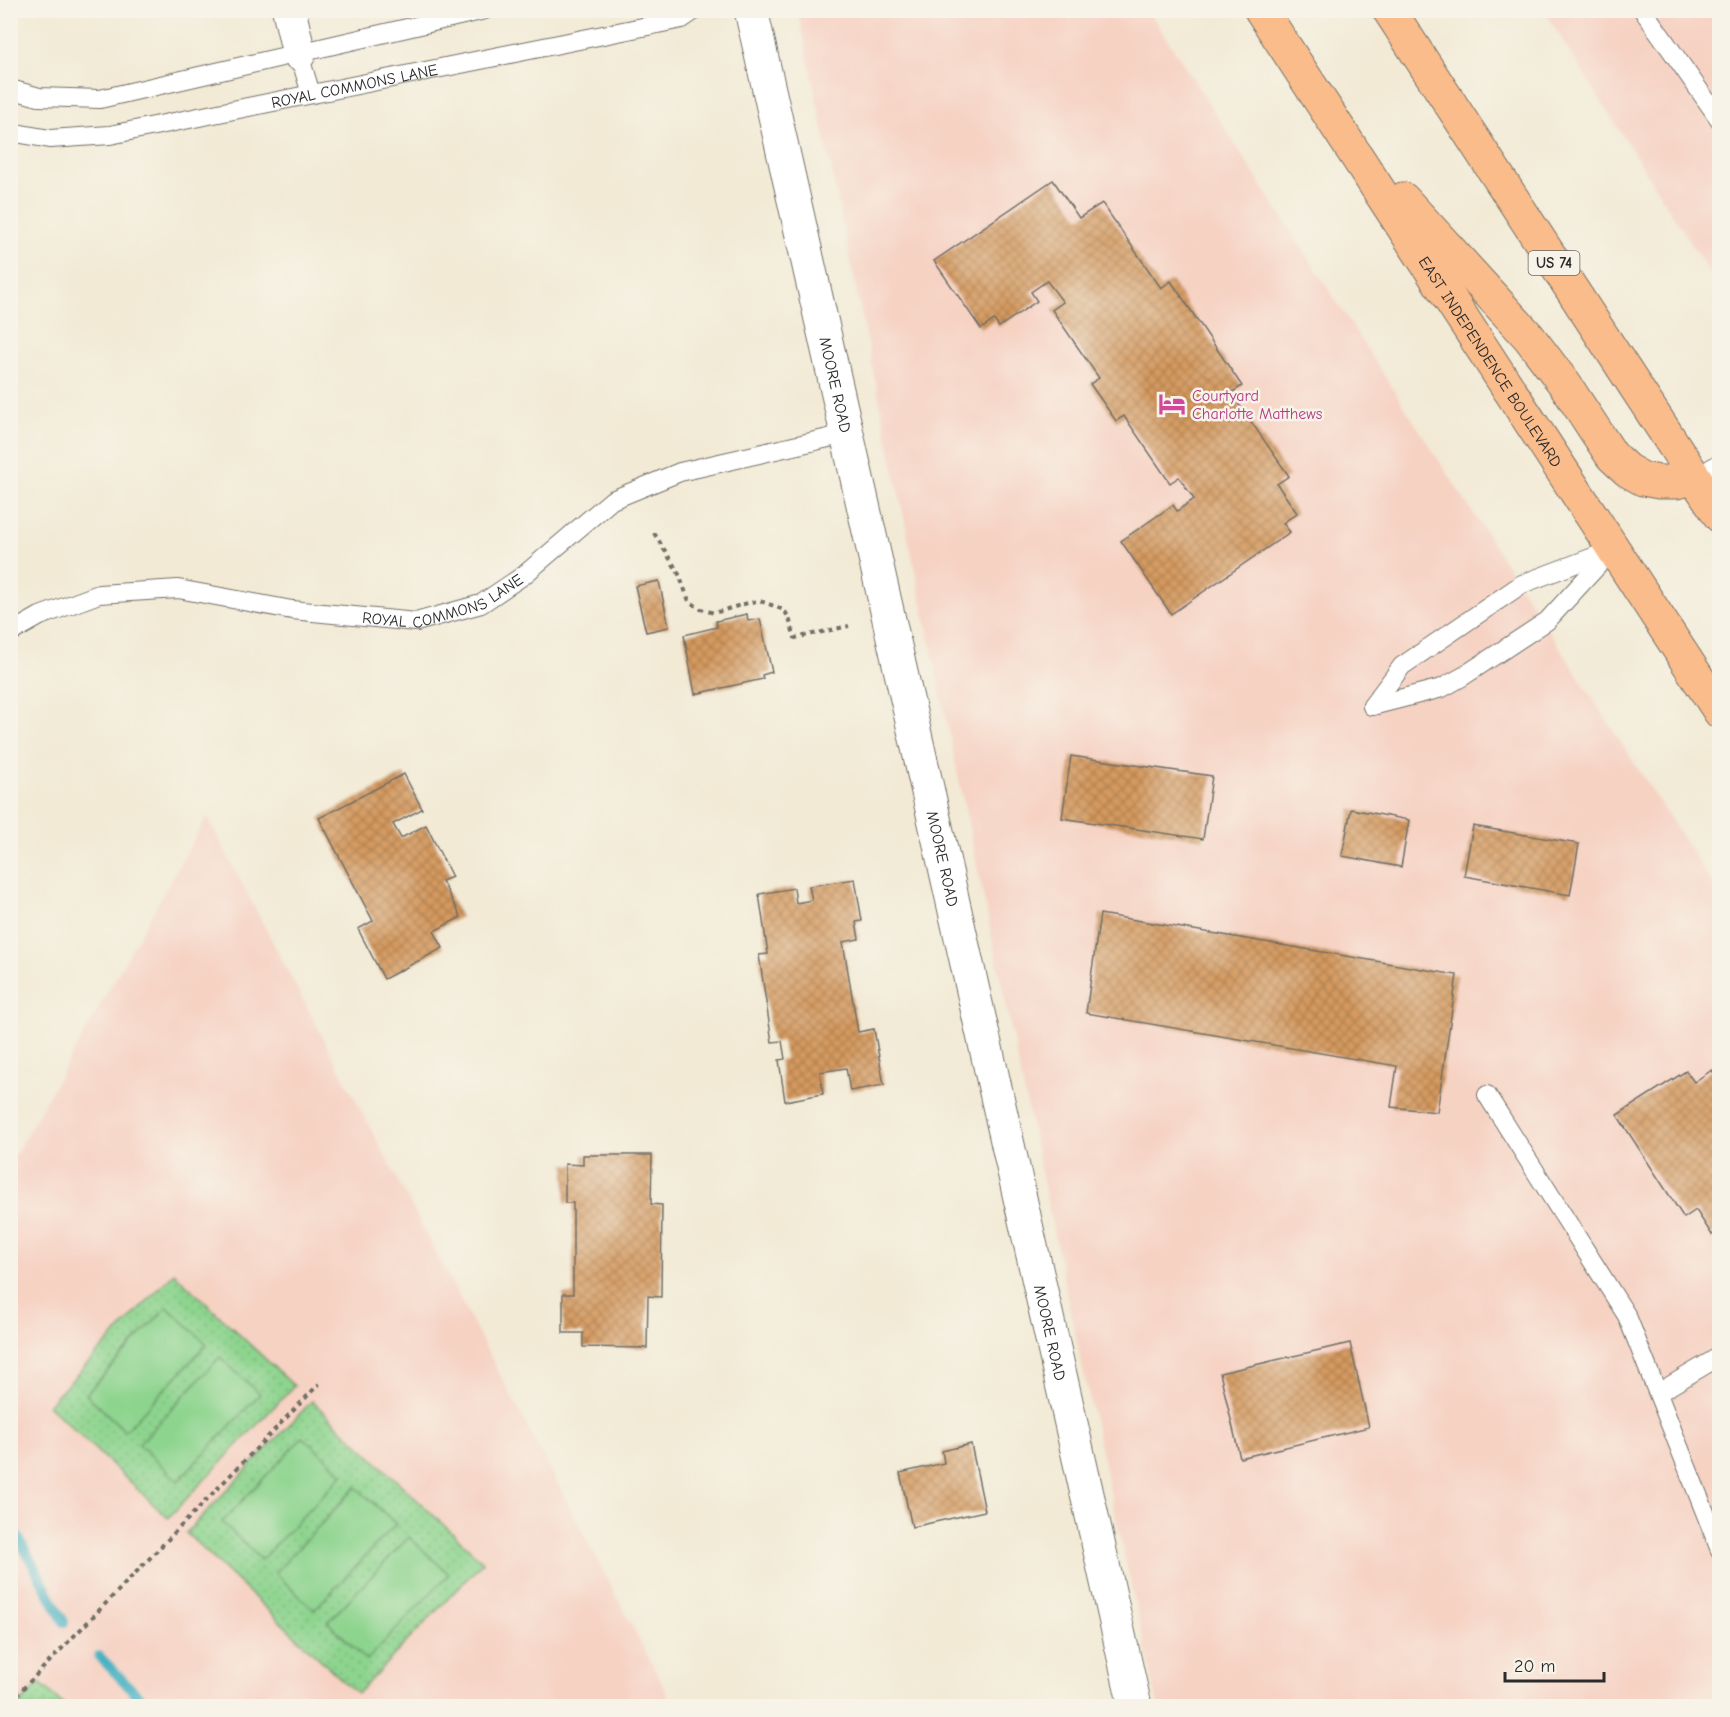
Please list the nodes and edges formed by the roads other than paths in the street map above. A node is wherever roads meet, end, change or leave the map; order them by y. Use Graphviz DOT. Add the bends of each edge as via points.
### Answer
graph roads {
  1 [pos="289,10"];
  2 [pos="485,10"];
  3 [pos="695,10"];
  4 [pos="751,10"];
  5 [pos="1261,10"];
  6 [pos="1389,10"];
  7 [pos="1647,12"];
  8 [pos="299,54"];
  9 [pos="10,89"];
  10 [pos="311,94"];
  11 [pos="1719,120"];
  12 [pos="1335,124"];
  13 [pos="10,132"];
  14 [pos="846,434"];
  15 [pos="1707,470"];
  16 [pos="1719,516"];
  17 [pos="1613,549"];
  18 [pos="10,633"];
  19 [pos="1719,712"];
  20 [pos="1487,1095"];
  21 [pos="1719,1356"];
  22 [pos="1658,1393"];
  23 [pos="1719,1550"];
  24 [pos="1135,1707"];
  1 -- 8 [label="street"];
  2 -- 8 [label="lane"];
  3 -- 10 [label="lane, ROYAL COMMONS LANE" via="682,19"];
  4 -- 14 [label="street, MOORE ROAD"];
  5 -- 12 [label="highway, EAST INDEPENDENCE BOULEVARD"];
  6 -- 15 [label="highway, US 74"];
  7 -- 11 [label="lane"];
  8 -- 9 [label="lane" via="100,99 39,97"];
  8 -- 10 [label="lane"];
  10 -- 13 [label="lane, ROYAL COMMONS LANE" via="110,135 50,139"];
  12 -- 15 [label="highway" via="1529,337 1612,456 1627,470 1643,479 1677,482"];
  12 -- 17 [label="highway, EAST INDEPENDENCE BOULEVARD"];
  14 -- 18 [label="lane, ROYAL COMMONS LANE" via="680,472 612,500 524,575 481,604 416,622 292,610 178,589 99,594 40,616"];
  14 -- 24 [label="street, MOORE ROAD"];
  15 -- 16 [label="highway, US 74"];
  17 -- 17 [label="lane" via="1522,584 1402,666 1372,706 1442,688 1462,677 1547,621"];
  17 -- 19 [label="highway, EAST INDEPENDENCE BOULEVARD"];
  20 -- 22 [label="lane" via="1627,1316"];
  21 -- 22 [label="lane"];
  22 -- 23 [label="lane"];
}
